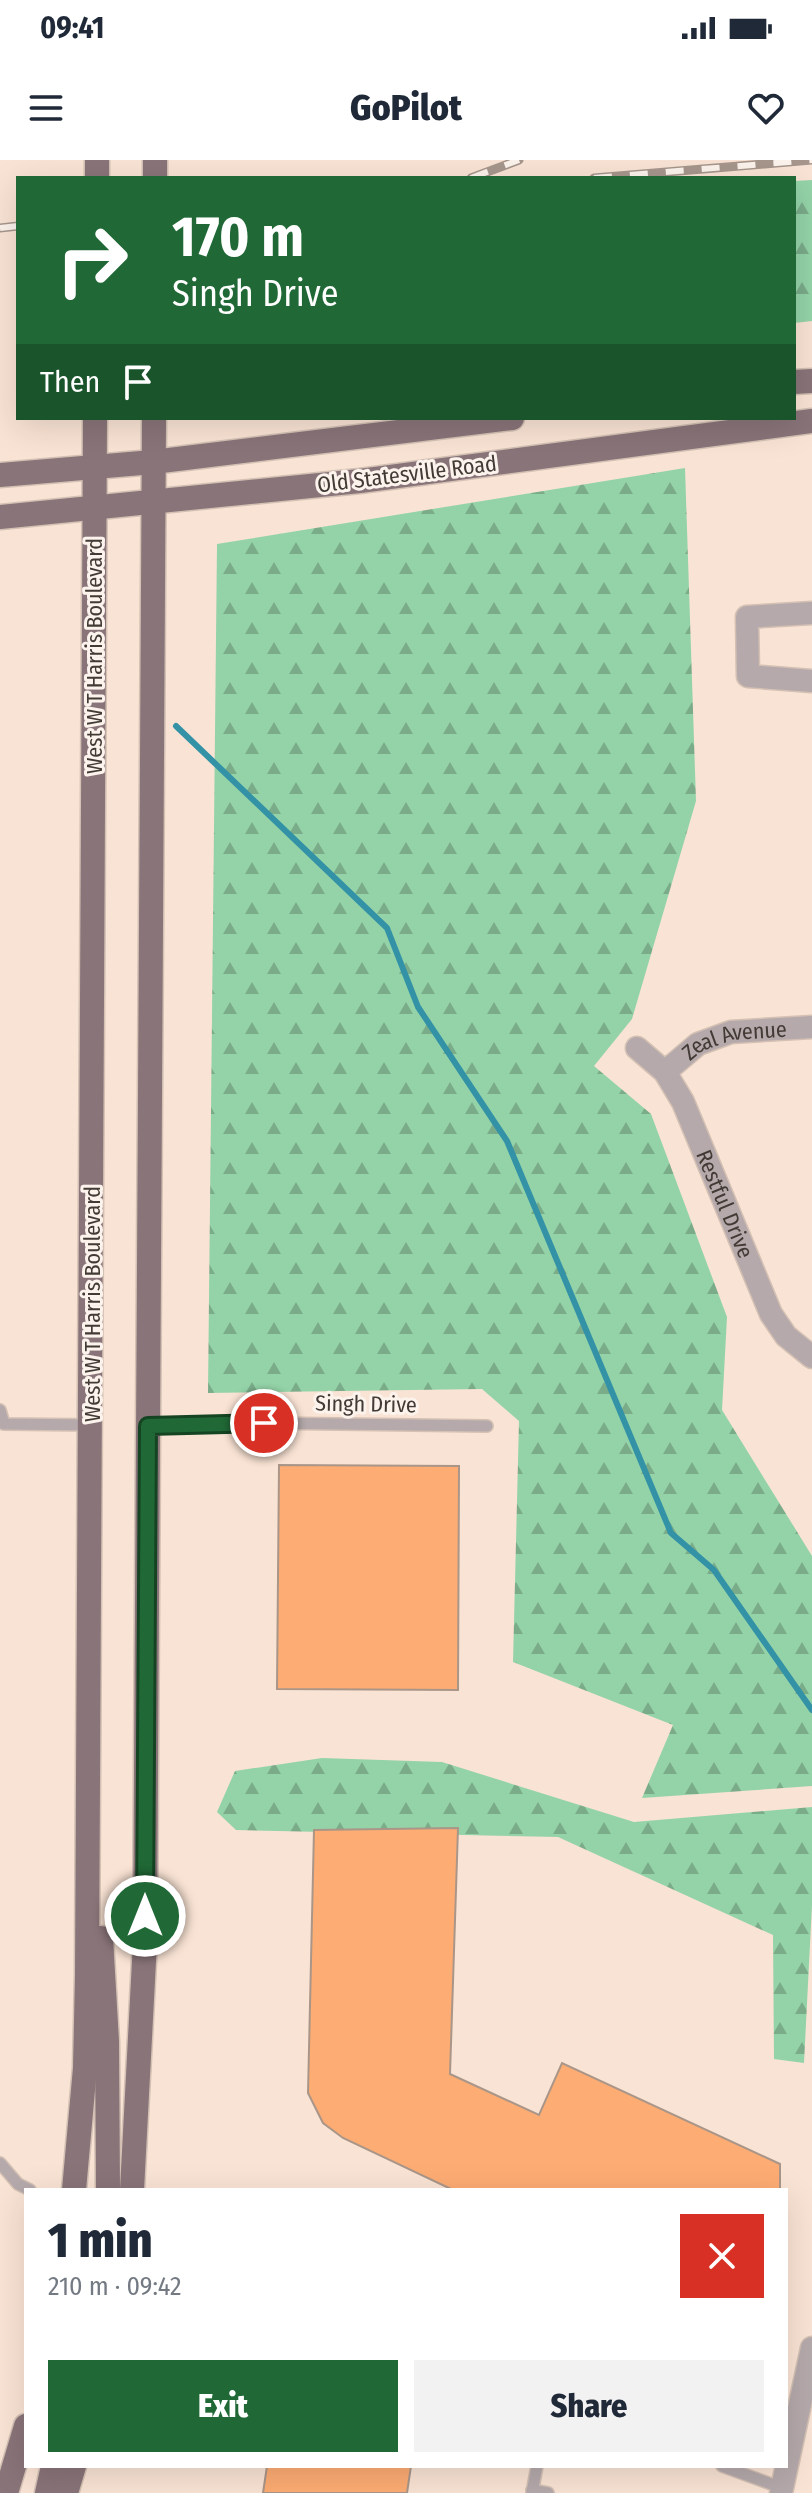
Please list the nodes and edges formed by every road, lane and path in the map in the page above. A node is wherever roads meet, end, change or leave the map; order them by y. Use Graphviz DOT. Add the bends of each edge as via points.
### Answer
graph roads {
  1 [pos="95,420"];
  2 [pos="154,420"];
  3 [pos="496,420"];
  4 [pos="812,421"];
  5 [pos="153,462"];
  6 [pos="95,467"];
  7 [pos="0,475"];
  8 [pos="153,502"];
  9 [pos="94,508"];
  10 [pos="0,517"];
  11 [pos="812,613"];
  12 [pos="812,681"];
  13 [pos="812,1027"];
  14 [pos="637,1048"];
  15 [pos="665,1072"];
  16 [pos="812,1357"];
  17 [pos="0,1410"];
  18 [pos="2,1424"];
  19 [pos="91,1425"];
  20 [pos="148,1426"];
  21 [pos="487,1426"];
  22 [pos="88,1824"];
  23 [pos="0,2163"];
  24 [pos="26,2188"];
  25 [pos="74,2188"];
  26 [pos="108,2188"];
  27 [pos="132,2188"];
  28 [pos="812,2348"];
  29 [pos="24,2433"];
  30 [pos="788,2458"];
  31 [pos="53,2468"];
  32 [pos="73,2468"];
  33 [pos="537,2468"];
  34 [pos="727,2468"];
  35 [pos="786,2468"];
  36 [pos="781,2490"];
  37 [pos="532,2492"];
  38 [pos="6,2493"];
  39 [pos="47,2493"];
  40 [pos="66,2493"];
  41 [pos="548,2493"];
  1 -- 6 [label="main road, West W T Harris Boulevard"];
  2 -- 5 [label="main road"];
  3 -- 5 [label="main road, Old Statesville Road"];
  4 -- 8 [label="main road, Old Statesville Road" via="360,481"];
  5 -- 6 [label="main road, Old Statesville Road"];
  5 -- 8 [label="main road"];
  6 -- 7 [label="main road, Old Statesville Road"];
  6 -- 9 [label="main road, West W T Harris Boulevard"];
  8 -- 9 [label="main road, Old Statesville Road"];
  8 -- 20 [label="main road"];
  9 -- 10 [label="main road, Old Statesville Road"];
  9 -- 19 [label="main road, West W T Harris Boulevard"];
  11 -- 12 [label="street" via="747,617 748,676"];
  13 -- 15 [label="street, Zeal Avenue" via="731,1032 698,1044"];
  14 -- 15 [label="street, Restful Drive"];
  15 -- 16 [label="street, Restful Drive" via="683,1102 771,1314 786,1336"];
  17 -- 18 [label="lane"];
  18 -- 19 [label="lane"];
  19 -- 22 [label="main road, West W T Harris Boulevard"];
  20 -- 21 [label="lane, Singh Drive"];
  20 -- 27 [label="main road" via="145,1942"];
  22 -- 25 [label="main road, West W T Harris Boulevard" via="85,2068"];
  22 -- 26 [label="main road" via="104,1971"];
  23 -- 24 [label="lane"];
  28 -- 30 [label="street"];
  29 -- 38 [label="main road"];
  31 -- 39 [label="main road"];
  32 -- 40 [label="main road"];
  33 -- 37 [label="lane"];
  34 -- 36 [label="lane"];
  35 -- 36 [label="street"];
  37 -- 41 [label="lane"];
}
